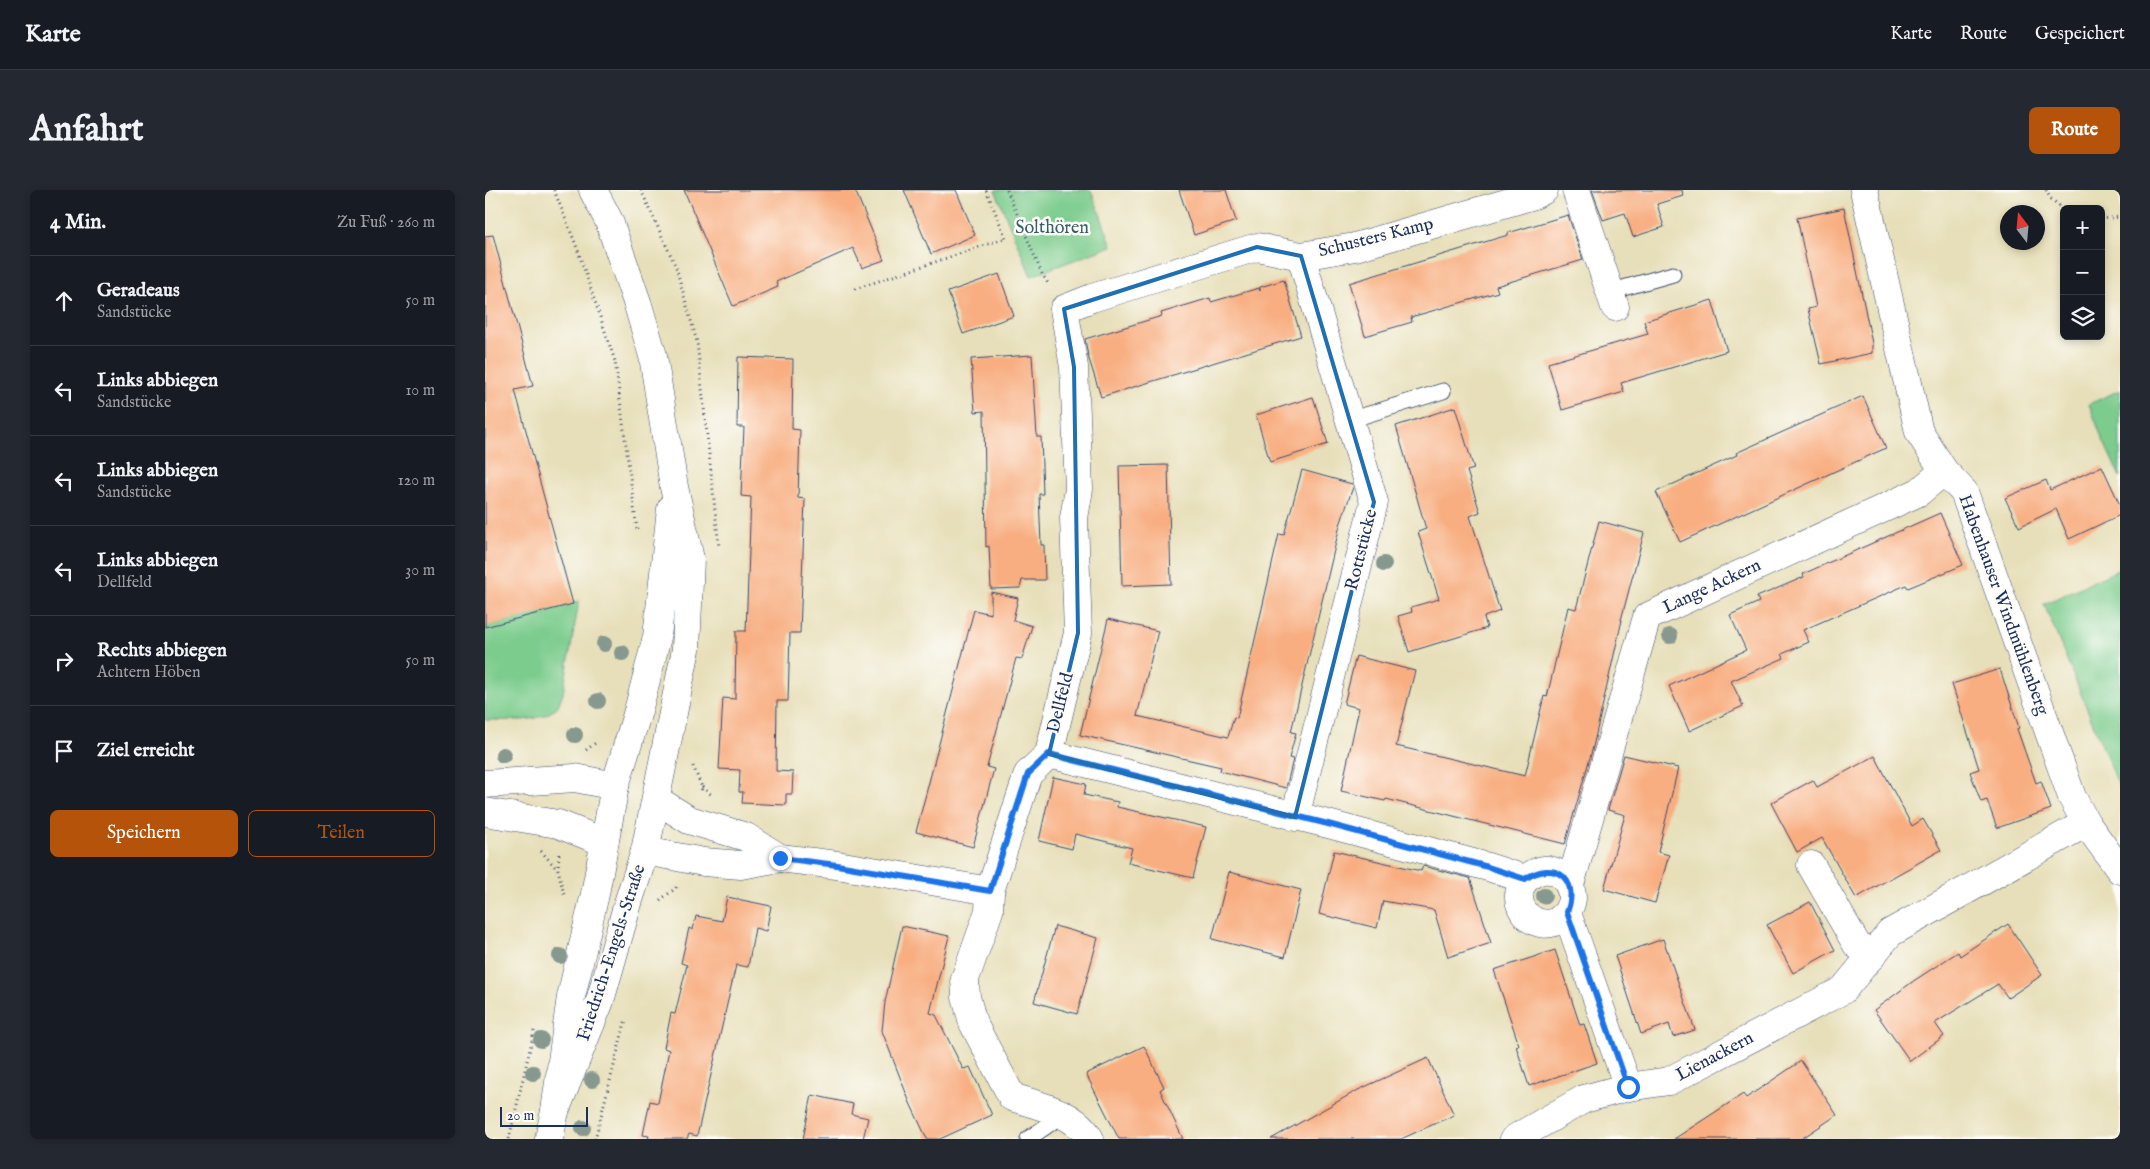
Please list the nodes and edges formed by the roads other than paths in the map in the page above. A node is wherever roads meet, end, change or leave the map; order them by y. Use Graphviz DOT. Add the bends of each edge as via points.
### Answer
graph roads {
  1 [pos="593,190"];
  2 [pos="1544,190"];
  3 [pos="1576,190"];
  4 [pos="1864,190"];
  5 [pos="1301,256"];
  6 [pos="1673,274"];
  7 [pos="1612,300"];
  8 [pos="1064,309"];
  9 [pos="1443,391"];
  10 [pos="1350,420"];
  11 [pos="1944,471"];
  12 [pos="674,487"];
  13 [pos="1049,754"];
  14 [pos="485,784"];
  15 [pos="615,786"];
  16 [pos="657,800"];
  17 [pos="485,812"];
  18 [pos="1295,817"];
  19 [pos="2086,823"];
  20 [pos="604,842"];
  21 [pos="645,851"];
  22 [pos="780,858"];
  23 [pos="1811,865"];
  24 [pos="2120,870"];
  25 [pos="1525,879"];
  26 [pos="1570,885"];
  27 [pos="990,891"];
  28 [pos="1567,912"];
  29 [pos="1872,956"];
  30 [pos="1628,1087"];
  31 [pos="555,1111"];
  32 [pos="1064,1114"];
  33 [pos="549,1139"];
  34 [pos="1028,1139"];
  35 [pos="1090,1139"];
  36 [pos="1513,1139"];
  1 -- 12 [label="street, Friedrich-Engels-Straße" via="609,221 653,356"];
  2 -- 5 [label="street, Schusters Kamp" via="1355,247"];
  3 -- 7 [label="street"];
  4 -- 11 [label="street, Habenhauser Windmühlenberg" via="1919,432"];
  5 -- 8 [label="street, Schusters Kamp" via="1257,247"];
  5 -- 10 [label="street, Rottstücke"];
  6 -- 7 [label="lane"];
  8 -- 13 [label="street, Dellfeld" via="1075,367 1079,488 1074,518 1077,633"];
  9 -- 10 [label="lane"];
  10 -- 18 [label="street, Rottstücke" via="1374,502"];
  11 -- 19 [label="street, Habenhauser Windmühlenberg" via="1964,492 2072,797"];
  11 -- 26 [label="street, Lange Ackern" via="1919,492 1647,617"];
  12 -- 15 [label="street, Friedrich-Engels-Straße" via="657,637"];
  12 -- 16 [label="street, Friedrich-Engels-Straße" via="690,559 686,649"];
  13 -- 18 [label="street"];
  13 -- 27 [label="street, Dellfeld" via="1028,774"];
  14 -- 15 [label="street" via="575,778"];
  15 -- 16 [label="street"];
  15 -- 20 [label="street, Friedrich-Engels-Straße"];
  16 -- 21 [label="street, Friedrich-Engels-Straße"];
  16 -- 22 [label="street" via="689,820 746,837"];
  17 -- 20 [label="street" via="562,825"];
  18 -- 25 [label="street"];
  19 -- 24 [label="street, Habenhauser Windmühlenberg"];
  19 -- 29 [label="street, Lienackern" via="1890,933"];
  20 -- 21 [label="street, Friedrich-Engels-Straße"];
  20 -- 31 [label="street, Friedrich-Engels-Straße" via="571,997"];
  21 -- 22 [label="street" via="741,865"];
  21 -- 31 [label="street, Friedrich-Engels-Straße" via="600,1000"];
  22 -- 27 [label="street"];
  23 -- 29 [label="street" via="1857,945"];
  25 -- 26 [label="street" via="1536,872 1549,870 1561,875"];
  25 -- 28 [label="street" via="1519,892 1520,906 1528,918 1541,924 1556,922"];
  26 -- 28 [label="street" via="1572,899"];
  27 -- 32 [label="street, Dellfeld" via="989,911 965,979 968,1008 1012,1096"];
  28 -- 30 [label="street"];
  29 -- 30 [label="street, Lienackern" via="1843,990 1669,1081"];
  30 -- 36 [label="street, Lienackern" via="1584,1099"];
  31 -- 33 [label="street, Friedrich-Engels-Straße"];
  32 -- 34 [label="lane"];
  32 -- 35 [label="street, Dellfeld"];
}
